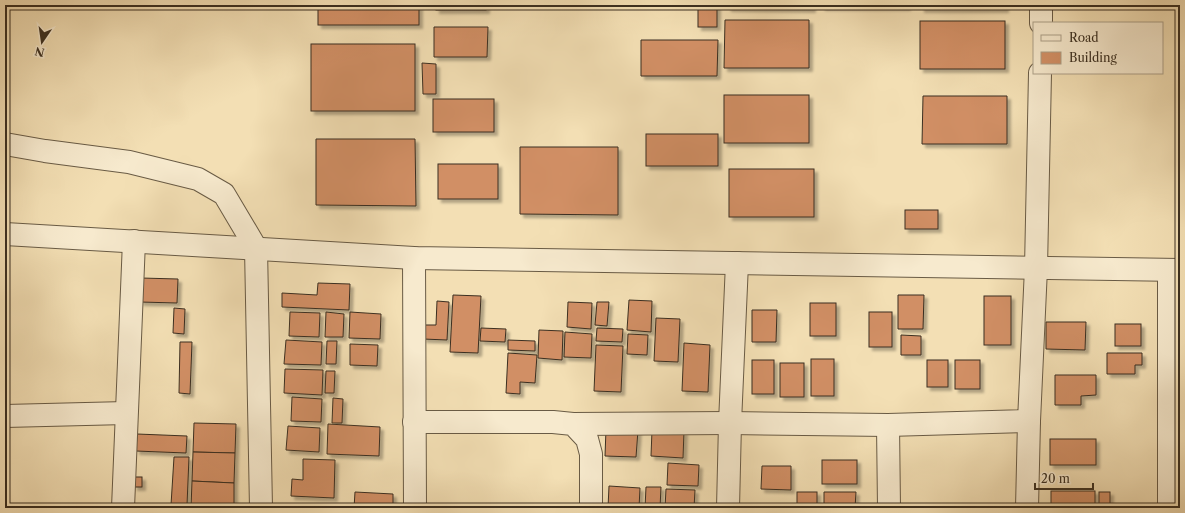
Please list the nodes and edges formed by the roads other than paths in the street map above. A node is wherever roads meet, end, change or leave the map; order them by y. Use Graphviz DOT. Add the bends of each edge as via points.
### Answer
graph roads {
  1 [pos="1041,5"];
  2 [pos="1041,22"];
  3 [pos="1040,74"];
  4 [pos="5,144"];
  5 [pos="5,234"];
  6 [pos="134,241"];
  7 [pos="256,248"];
  8 [pos="414,258"];
  9 [pos="737,263"];
  10 [pos="1036,268"];
  11 [pos="1175,270"];
  12 [pos="126,414"];
  13 [pos="5,416"];
  14 [pos="414,422"];
  15 [pos="1029,422"];
  16 [pos="730,423"];
  17 [pos="573,424"];
  18 [pos="888,425"];
  19 [pos="123,508"];
  20 [pos="261,508"];
  21 [pos="415,508"];
  22 [pos="591,508"];
  23 [pos="728,508"];
  24 [pos="889,508"];
  25 [pos="1027,508"];
  26 [pos="1169,508"];
  1 -- 2 [label="street"];
  3 -- 10 [label="street"];
  4 -- 7 [label="street" via="129,162 198,179 224,194"];
  5 -- 6 [label="street"];
  6 -- 7 [label="street"];
  6 -- 12 [label="street"];
  7 -- 8 [label="street"];
  7 -- 20 [label="street"];
  8 -- 9 [label="street"];
  8 -- 14 [label="street"];
  9 -- 10 [label="street"];
  9 -- 16 [label="street"];
  10 -- 11 [label="street"];
  10 -- 15 [label="street"];
  11 -- 26 [label="street"];
  12 -- 13 [label="street"];
  12 -- 19 [label="street"];
  14 -- 17 [label="street"];
  14 -- 21 [label="street"];
  15 -- 18 [label="street"];
  15 -- 25 [label="street"];
  16 -- 17 [label="street"];
  16 -- 18 [label="street"];
  16 -- 23 [label="street"];
  17 -- 22 [label="street" via="587,439 591,454"];
  18 -- 24 [label="street"];
}
